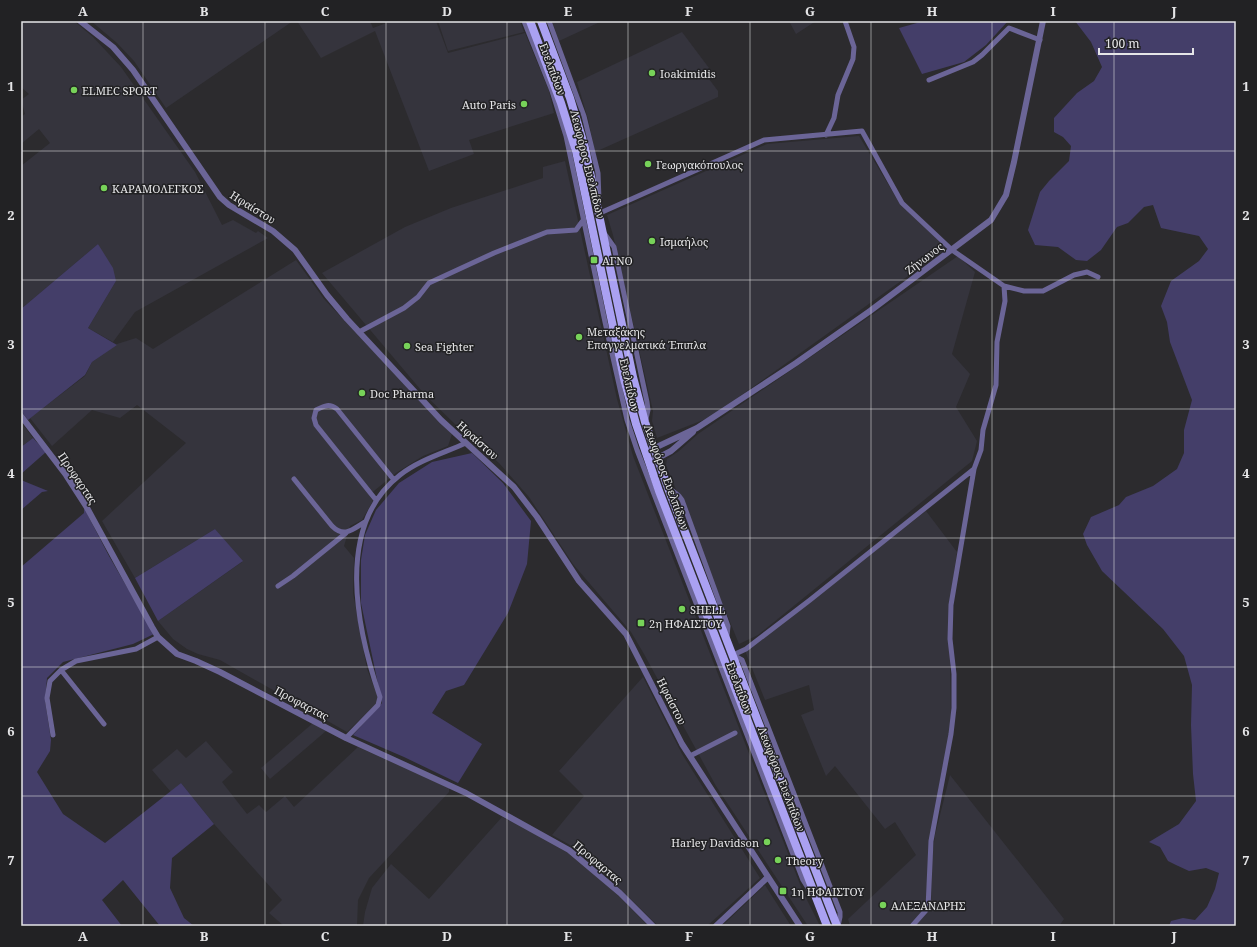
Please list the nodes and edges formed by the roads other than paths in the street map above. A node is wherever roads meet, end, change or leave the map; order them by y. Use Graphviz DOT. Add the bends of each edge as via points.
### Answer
graph roads {
  1 [pos="80,21"];
  2 [pos="524,21"];
  3 [pos="530,21"];
  4 [pos="541,21"];
  5 [pos="549,21"];
  6 [pos="845,21"];
  7 [pos="1043,21"];
  8 [pos="551,38"];
  9 [pos="1040,40"];
  10 [pos="543,62"];
  11 [pos="929,80"];
  12 [pos="826,135"];
  13 [pos="600,213"];
  14 [pos="584,219"];
  15 [pos="952,250"];
  16 [pos="1098,277"];
  17 [pos="1004,286"];
  18 [pos="608,321"];
  19 [pos="359,332"];
  20 [pos="21,416"];
  21 [pos="697,428"];
  22 [pos="466,443"];
  23 [pos="655,448"];
  24 [pos="646,452"];
  25 [pos="658,458"];
  26 [pos="650,462"];
  27 [pos="974,469"];
  28 [pos="294,479"];
  29 [pos="394,480"];
  30 [pos="376,500"];
  31 [pos="365,522"];
  32 [pos="668,522"];
  33 [pos="346,533"];
  34 [pos="278,586"];
  35 [pos="158,637"];
  36 [pos="733,656"];
  37 [pos="61,670"];
  38 [pos="104,724"];
  39 [pos="735,734"];
  40 [pos="53,735"];
  41 [pos="346,738"];
  42 [pos="690,756"];
  43 [pos="768,877"];
  44 [pos="653,926"];
  45 [pos="716,926"];
  46 [pos="800,926"];
  47 [pos="827,926"];
  48 [pos="838,926"];
  49 [pos="912,926"];
  1 -- 19 [label="street, Ηφαίστου" via="113,47 127,63 220,197 273,231 295,250 331,300"];
  2 -- 10 [label="street, Ευελπίδων"];
  3 -- 10 [label="main road, Λεωφόρος Ευελπίδων"];
  4 -- 8 [label="main road, Λεωφόρος Ευελπίδων"];
  5 -- 8 [label="street, Ευελπίδων"];
  6 -- 12 [label="street" via="854,47 853,59 838,95 834,118"];
  7 -- 9 [label="street, Ζήνωνος"];
  8 -- 13 [label="main road, Λεωφόρος Ευελπίδων" via="586,148"];
  9 -- 11 [label="street" via="1009,28 973,62"];
  9 -- 15 [label="street, Ζήνωνος" via="1006,195 991,220"];
  10 -- 14 [label="street, Ευελπίδων" via="566,136"];
  10 -- 18 [label="main road, Λεωφόρος Ευελπίδων" via="561,103 576,151"];
  12 -- 13 [label="street" via="764,140"];
  12 -- 15 [label="street" via="862,131 902,203"];
  13 -- 23 [label="main road, Λεωφόρος Ευελπίδων" via="626,348"];
  14 -- 18 [label="street, Ευελπίδων"];
  14 -- 19 [label="street" via="576,230 547,232 429,283 418,297 404,308"];
  15 -- 17 [label="street"];
  15 -- 21 [label="street, Ζήνωνος" via="821,346"];
  16 -- 17 [label="street" via="1087,272 1074,275 1043,291 1024,291"];
  17 -- 27 [label="street" via="1005,300 997,342 996,385 984,430 982,450"];
  18 -- 24 [label="main road, Λεωφόρος Ευελπίδων"];
  18 -- 32 [label="street, Ευελπίδων" via="627,420"];
  19 -- 22 [label="street, Ηφαίστου" via="441,420"];
  20 -- 35 [label="street, Προφαρτας" via="86,506"];
  21 -- 23 [label="street"];
  21 -- 25 [label="street" via="683,442"];
  22 -- 29 [label="street" via="415,465"];
  22 -- 42 [label="street, Ηφαίστου" via="514,487 579,581 626,634"];
  23 -- 24 [label="street"];
  23 -- 25 [label="main road, Λεωφόρος Ευελπίδων"];
  24 -- 26 [label="main road, Λεωφόρος Ευελπίδων"];
  25 -- 26 [label="street"];
  25 -- 36 [label="main road, Λεωφόρος Ευελπίδων" via="668,488 704,570"];
  26 -- 32 [label="main road, Λεωφόρος Ευελπίδων"];
  27 -- 36 [label="street" via="804,604 746,649"];
  27 -- 49 [label="street" via="951,605 954,708 931,841 928,908"];
  28 -- 33 [label="street" via="332,526 338,532"];
  29 -- 30 [label="street"];
  29 -- 30 [label="street" via="336,409 325,406 316,410 316,425"];
  30 -- 31 [label="street"];
  31 -- 33 [label="street"];
  31 -- 41 [label="street" via="356,571 358,600 369,666 380,702"];
  32 -- 47 [label="main road, Λεωφόρος Ευελπίδων"];
  33 -- 34 [label="street"];
  35 -- 37 [label="street" via="136,649 76,661"];
  35 -- 41 [label="street, Προφαρτας" via="177,654 220,672"];
  36 -- 48 [label="main road, Λεωφόρος Ευελπίδων"];
  37 -- 38 [label="street"];
  37 -- 40 [label="street" via="50,681 48,698"];
  39 -- 42 [label="street"];
  41 -- 44 [label="street, Προφαρτας" via="466,793 569,850 620,893"];
  42 -- 43 [label="street, Ηφαίστου"];
  43 -- 45 [label="street"];
  43 -- 46 [label="street, Ηφαίστου"];
}
